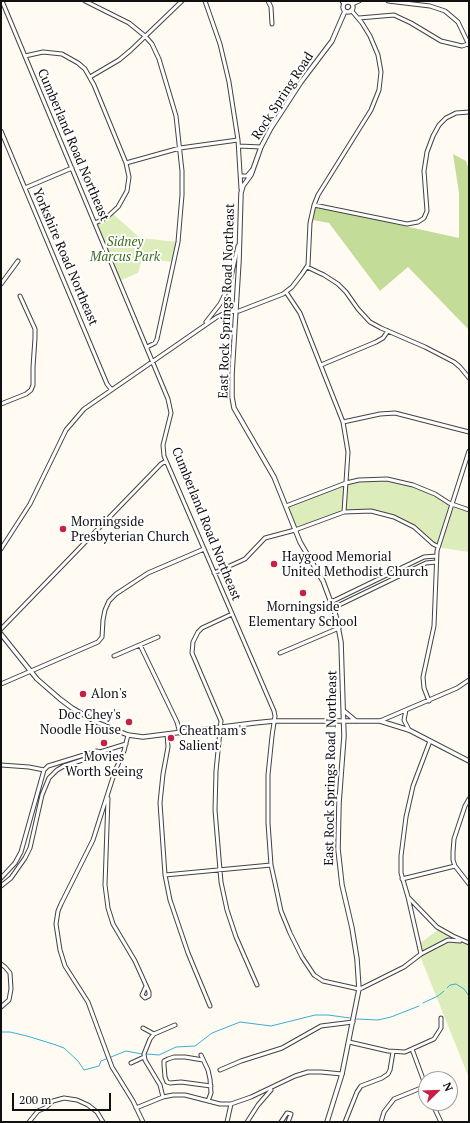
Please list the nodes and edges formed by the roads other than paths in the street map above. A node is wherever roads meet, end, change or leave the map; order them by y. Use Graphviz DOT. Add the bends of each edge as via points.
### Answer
graph roads {
  1 [pos="2,1"];
  2 [pos="85,1"];
  3 [pos="182,1"];
  4 [pos="205,1"];
  5 [pos="268,1"];
  6 [pos="359,1"];
  7 [pos="388,1"];
  8 [pos="432,1"];
  9 [pos="343,2"];
  10 [pos="351,2"];
  11 [pos="430,6"];
  12 [pos="351,10"];
  13 [pos="345,11"];
  14 [pos="359,18"];
  15 [pos="272,24"];
  16 [pos="145,36"];
  17 [pos="469,45"];
  18 [pos="25,56"];
  19 [pos="90,77"];
  20 [pos="469,112"];
  21 [pos="1,131"];
  22 [pos="238,140"];
  23 [pos="239,146"];
  24 [pos="261,147"];
  25 [pos="180,148"];
  26 [pos="126,163"];
  27 [pos="72,168"];
  28 [pos="252,170"];
  29 [pos="241,176"];
  30 [pos="25,188"];
  31 [pos="241,193"];
  32 [pos="314,205"];
  33 [pos="95,223"];
  34 [pos="239,244"];
  35 [pos="18,261"];
  36 [pos="307,267"];
  37 [pos="1,284"];
  38 [pos="286,292"];
  39 [pos="20,296"];
  40 [pos="235,311"];
  41 [pos="201,328"];
  42 [pos="388,331"];
  43 [pos="147,347"];
  44 [pos="153,361"];
  45 [pos="321,365"];
  46 [pos="469,378"];
  47 [pos="111,390"];
  48 [pos="1,404"];
  49 [pos="343,422"];
  50 [pos="469,432"];
  51 [pos="469,451"];
  52 [pos="166,461"];
  53 [pos="346,484"];
  54 [pos="451,504"];
  55 [pos="286,506"];
  56 [pos="469,510"];
  57 [pos="344,512"];
  58 [pos="295,530"];
  59 [pos="437,546"];
  60 [pos="1,549"];
  61 [pos="204,549"];
  62 [pos="436,556"];
  63 [pos="436,562"];
  64 [pos="214,573"];
  65 [pos="380,578"];
  66 [pos="382,584"];
  67 [pos="331,602"];
  68 [pos="333,608"];
  69 [pos="232,614"];
  70 [pos="339,628"];
  71 [pos="1,629"];
  72 [pos="1,634"];
  73 [pos="158,637"];
  74 [pos="140,645"];
  75 [pos="280,653"];
  76 [pos="114,656"];
  77 [pos="31,671"];
  78 [pos="469,681"];
  79 [pos="1,684"];
  80 [pos="429,701"];
  81 [pos="406,710"];
  82 [pos="344,711"];
  83 [pos="274,721"];
  84 [pos="356,721"];
  85 [pos="380,721"];
  86 [pos="344,722"];
  87 [pos="220,727"];
  88 [pos="409,730"];
  89 [pos="180,732"];
  90 [pos="168,734"];
  91 [pos="128,735"];
  92 [pos="430,741"];
  93 [pos="126,744"];
  94 [pos="100,752"];
  95 [pos="469,761"];
  96 [pos="59,763"];
  97 [pos="1,765"];
  98 [pos="61,768"];
  99 [pos="44,770"];
  100 [pos="40,782"];
  101 [pos="46,784"];
  102 [pos="110,786"];
  103 [pos="469,799"];
  104 [pos="24,843"];
  105 [pos="30,845"];
  106 [pos="271,865"];
  107 [pos="455,866"];
  108 [pos="219,870"];
  109 [pos="165,875"];
  110 [pos="1,878"];
  111 [pos="402,879"];
  112 [pos="5,883"];
  113 [pos="469,884"];
  114 [pos="1,886"];
  115 [pos="408,897"];
  116 [pos="463,941"];
  117 [pos="469,943"];
  118 [pos="421,954"];
  119 [pos="1,964"];
  120 [pos="257,985"];
  121 [pos="146,986"];
  122 [pos="359,988"];
  123 [pos="210,1006"];
  124 [pos="1,1007"];
  125 [pos="441,1018"];
  126 [pos="353,1022"];
  127 [pos="175,1024"];
  128 [pos="143,1028"];
  129 [pos="154,1034"];
  130 [pos="349,1042"];
  131 [pos="412,1049"];
  132 [pos="393,1052"];
  133 [pos="201,1055"];
  134 [pos="144,1057"];
  135 [pos="203,1060"];
  136 [pos="131,1063"];
  137 [pos="220,1070"];
  138 [pos="420,1071"];
  139 [pos="342,1074"];
  140 [pos="211,1086"];
  141 [pos="272,1088"];
  142 [pos="418,1090"];
  143 [pos="163,1097"];
  144 [pos="208,1101"];
  145 [pos="231,1104"];
  146 [pos="136,1108"];
  147 [pos="436,1111"];
  148 [pos="29,1122"];
  149 [pos="103,1122"];
  150 [pos="143,1122"];
  151 [pos="227,1122"];
  152 [pos="248,1122"];
  153 [pos="281,1122"];
  154 [pos="288,1122"];
  155 [pos="327,1122"];
  156 [pos="346,1122"];
  157 [pos="381,1122"];
  158 [pos="441,1122"];
  1 -- 18 [label="street, Cumberland Road Northeast"];
  2 -- 16 [label="street" via="129,23"];
  3 -- 16 [label="street"];
  4 -- 22 [label="street" via="225,63"];
  5 -- 15 [label="street"];
  6 -- 10 [label="street"];
  7 -- 11 [label="street"];
  8 -- 11 [label="street"];
  9 -- 10 [label="street"];
  9 -- 13 [label="street"];
  10 -- 12 [label="street"];
  11 -- 17 [label="street" via="455,18"];
  12 -- 13 [label="street"];
  12 -- 14 [label="street"];
  13 -- 24 [label="street, Rock Spring Road" via="332,41 289,100"];
  14 -- 17 [label="street" via="394,15 441,41"];
  14 -- 32 [label="street" via="378,55 379,90 371,110 323,185"];
  16 -- 19 [label="street" via="119,60"];
  16 -- 25 [label="street" via="156,52 166,79 176,116"];
  18 -- 19 [label="street" via="43,52 62,54 78,63"];
  18 -- 27 [label="street, Cumberland Road Northeast"];
  19 -- 26 [label="street"];
  20 -- 32 [label="street" via="456,113 446,118 433,136 424,171 427,211 424,218 418,222 407,224"];
  21 -- 30 [label="street, Yorkshire Road Northeast"];
  22 -- 23 [label="street"];
  22 -- 25 [label="street"];
  23 -- 24 [label="street"];
  23 -- 29 [label="street"];
  24 -- 28 [label="street, Rock Spring Road"];
  25 -- 26 [label="street"];
  25 -- 43 [label="street" via="182,195 178,242 157,339"];
  26 -- 33 [label="street" via="129,182 123,199 112,213"];
  27 -- 30 [label="street"];
  27 -- 33 [label="street, Cumberland Road Northeast"];
  28 -- 29 [label="street" via="247,176"];
  28 -- 31 [label="street, Rock Spring Road"];
  29 -- 31 [label="street"];
  30 -- 47 [label="street, Yorkshire Road Northeast"];
  31 -- 34 [label="street, East Rock Springs Road Northeast"];
  32 -- 36 [label="street"];
  33 -- 43 [label="street, Cumberland Road Northeast"];
  34 -- 40 [label="street, East Rock Springs Road Northeast"];
  34 -- 41 [label="street" via="227,291"];
  35 -- 37 [label="street"];
  36 -- 38 [label="street" via="298,281"];
  36 -- 42 [label="street" via="338,284 364,317 375,326"];
  38 -- 40 [label="street"];
  38 -- 45 [label="street" via="300,313"];
  39 -- 48 [label="street" via="35,329 33,385 26,394"];
  40 -- 41 [label="street" via="221,314"];
  40 -- 55 [label="street, East Rock Springs Road Northeast" via="233,404 274,478"];
  41 -- 44 [label="street"];
  42 -- 45 [label="street" via="376,342"];
  42 -- 46 [label="street" via="454,362"];
  43 -- 44 [label="street, Cumberland Road Northeast"];
  44 -- 47 [label="street"];
  44 -- 52 [label="street, Cumberland Road Northeast" via="170,407 170,420 163,445"];
  45 -- 49 [label="street"];
  47 -- 60 [label="street" via="84,409 66,430 30,504"];
  49 -- 50 [label="street" via="395,413"];
  49 -- 53 [label="street" via="348,452"];
  51 -- 54 [label="street"];
  52 -- 61 [label="street, Cumberland Road Northeast"];
  52 -- 71 [label="street"];
  53 -- 54 [label="street" via="373,479 400,481 424,489"];
  53 -- 55 [label="street"];
  53 -- 57 [label="street"];
  54 -- 56 [label="street"];
  54 -- 59 [label="street"];
  55 -- 58 [label="street, East Rock Springs Road Northeast"];
  57 -- 58 [label="street"];
  57 -- 59 [label="street" via="371,511 394,517 414,527"];
  58 -- 64 [label="street" via="265,538 245,559"];
  58 -- 67 [label="street, East Rock Springs Road Northeast" via="323,581"];
  59 -- 62 [label="street"];
  61 -- 64 [label="street, Cumberland Road Northeast"];
  61 -- 77 [label="street" via="148,573 116,594 105,610 102,636 98,642"];
  62 -- 63 [label="street"];
  62 -- 65 [label="street" via="424,557"];
  63 -- 66 [label="street" via="426,563"];
  63 -- 80 [label="street" via="434,626 423,677"];
  64 -- 69 [label="street, Cumberland Road Northeast"];
  65 -- 66 [label="street"];
  65 -- 67 [label="street"];
  66 -- 68 [label="street"];
  67 -- 68 [label="street, East Rock Springs Road Northeast"];
  68 -- 70 [label="street, East Rock Springs Road Northeast"];
  69 -- 83 [label="street, Cumberland Road Northeast" via="274,711"];
  69 -- 87 [label="street" via="202,628 192,646 193,658 220,721"];
  70 -- 75 [label="street"];
  70 -- 82 [label="street, East Rock Springs Road Northeast"];
  72 -- 77 [label="street"];
  73 -- 74 [label="street"];
  74 -- 76 [label="street"];
  74 -- 89 [label="street"];
  77 -- 79 [label="street"];
  77 -- 91 [label="street" via="72,708 96,722"];
  78 -- 80 [label="street"];
  80 -- 81 [label="street"];
  81 -- 85 [label="street"];
  81 -- 88 [label="street" via="404,720"];
  82 -- 84 [label="street"];
  82 -- 86 [label="street, East Rock Springs Road Northeast"];
  83 -- 86 [label="street"];
  83 -- 87 [label="street"];
  83 -- 106 [label="street, Cumberland Road Northeast" via="268,791"];
  84 -- 85 [label="street"];
  84 -- 86 [label="street"];
  85 -- 88 [label="street"];
  86 -- 122 [label="street, East Rock Springs Road Northeast" via="338,849 342,885 357,960"];
  87 -- 89 [label="street"];
  87 -- 108 [label="street" via="215,810"];
  88 -- 92 [label="street"];
  89 -- 90 [label="street"];
  90 -- 91 [label="street" via="143,737"];
  90 -- 109 [label="street" via="160,803"];
  91 -- 93 [label="street"];
  92 -- 95 [label="street"];
  92 -- 111 [label="street" via="413,786 406,817 400,866"];
  93 -- 94 [label="street"];
  93 -- 102 [label="street"];
  94 -- 96 [label="street"];
  94 -- 98 [label="street" via="98,755"];
  96 -- 98 [label="street"];
  96 -- 99 [label="street"];
  97 -- 99 [label="street"];
  98 -- 101 [label="street"];
  99 -- 100 [label="street"];
  100 -- 101 [label="street"];
  100 -- 104 [label="street"];
  101 -- 105 [label="street"];
  102 -- 121 [label="street" via="106,902 112,921"];
  102 -- 146 [label="street" via="93,840 59,907 56,924 65,966 88,1002 112,1067"];
  103 -- 107 [label="street" via="454,839"];
  104 -- 105 [label="street"];
  104 -- 110 [label="street" via="15,863"];
  105 -- 112 [label="street" via="25,858"];
  106 -- 108 [label="street"];
  106 -- 122 [label="street, Cumberland Road Northeast" via="282,911 290,933 308,967 323,981"];
  107 -- 111 [label="street"];
  107 -- 113 [label="street"];
  108 -- 109 [label="street"];
  108 -- 120 [label="street" via="227,910"];
  109 -- 123 [label="street" via="170,900 185,945"];
  110 -- 112 [label="street"];
  111 -- 115 [label="street"];
  112 -- 114 [label="street"];
  115 -- 116 [label="street" via="437,927"];
  115 -- 118 [label="street"];
  116 -- 117 [label="street"];
  116 -- 118 [label="street" via="448,940"];
  118 -- 122 [label="street" via="404,967"];
  119 -- 124 [label="street" via="10,973 12,989 9,1000"];
  122 -- 126 [label="street, East Rock Springs Road Northeast"];
  125 -- 131 [label="street" via="441,1028 434,1039"];
  126 -- 130 [label="street, East Rock Springs Road Northeast"];
  126 -- 137 [label="street" via="321,1026 282,1048"];
  127 -- 129 [label="street"];
  128 -- 129 [label="street"];
  129 -- 134 [label="street" via="150,1038"];
  130 -- 132 [label="street"];
  130 -- 139 [label="street, East Rock Springs Road Northeast"];
  131 -- 132 [label="street"];
  131 -- 138 [label="street"];
  132 -- 156 [label="street" via="388,1074 361,1086"];
  133 -- 135 [label="street"];
  134 -- 136 [label="street"];
  134 -- 143 [label="street" via="160,1085"];
  135 -- 140 [label="street"];
  135 -- 140 [label="street" via="168,1058 164,1061 165,1077 170,1083"];
  139 -- 141 [label="street" via="308,1072"];
  139 -- 155 [label="street, East Rock Springs Road Northeast"];
  140 -- 144 [label="street"];
  141 -- 145 [label="street"];
  141 -- 152 [label="street"];
  142 -- 157 [label="street" via="394,1099 384,1112"];
  143 -- 144 [label="street" via="173,1094 185,1095"];
  143 -- 146 [label="street"];
  144 -- 145 [label="street"];
  145 -- 151 [label="street"];
  146 -- 150 [label="street"];
  147 -- 158 [label="street"];
  148 -- 149 [label="street" via="38,1111 53,1101 64,1098 85,1103 97,1112"];
  153 -- 154 [label="street" via="287,1113 291,1114"];
}
